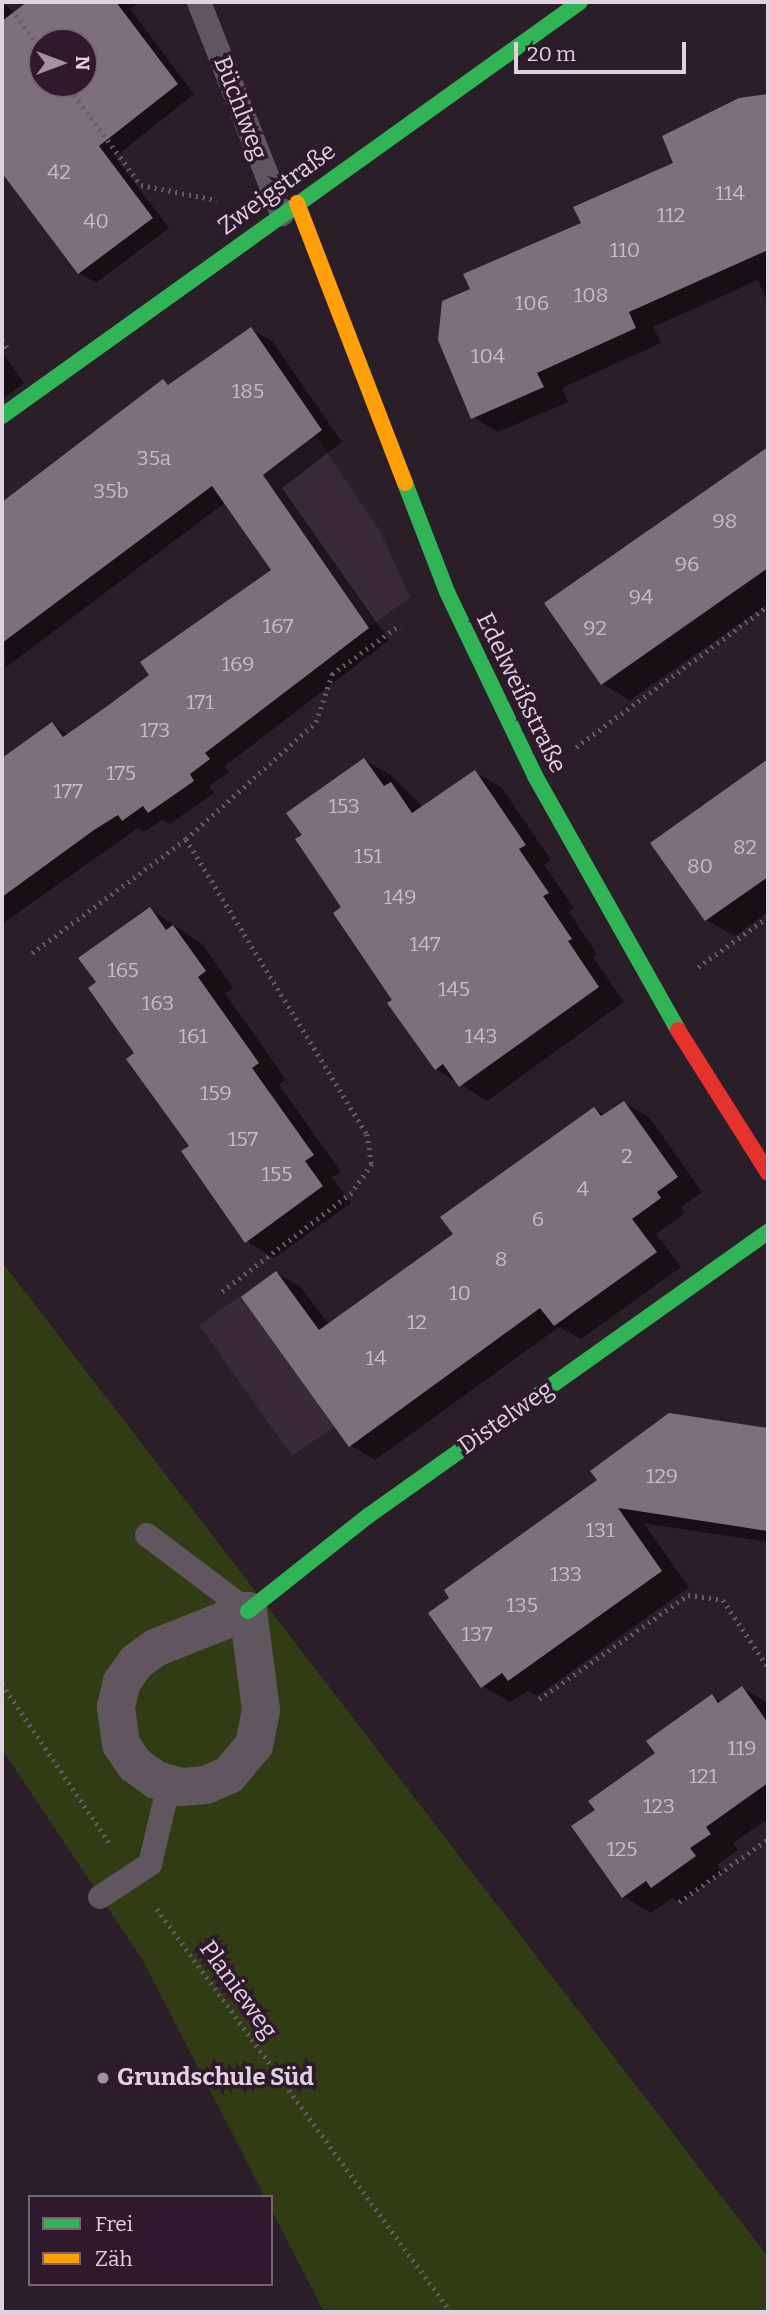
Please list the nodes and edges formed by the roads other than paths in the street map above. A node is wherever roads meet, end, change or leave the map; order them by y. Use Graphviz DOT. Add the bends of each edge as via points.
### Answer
graph roads {
  1 [pos="199,2"];
  2 [pos="580,2"];
  3 [pos="289,208"];
  4 [pos="2,416"];
  5 [pos="768,1172"];
  6 [pos="768,1232"];
  7 [pos="147,1535"];
  8 [pos="248,1611"];
  9 [pos="169,1784"];
  10 [pos="100,1896"];
  1 -- 3 [label="lane, Büchlweg" via="271,188"];
  2 -- 3 [label="street, Zweigstraße"];
  3 -- 4 [label="street, Zweigstraße"];
  3 -- 5 [label="street, Edelweißstraße" via="447,592 535,776 655,995"];
  6 -- 8 [label="street, Distelweg" via="368,1516"];
  7 -- 8 [label="lane"];
  8 -- 9 [label="street, Distelweg" via="261,1710 254,1745 239,1766 218,1780 193,1787"];
  8 -- 9 [label="street, Distelweg" via="155,1648 136,1662 122,1682 116,1707 121,1744 135,1765"];
  9 -- 10 [label="lane" via="150,1864"];
}
